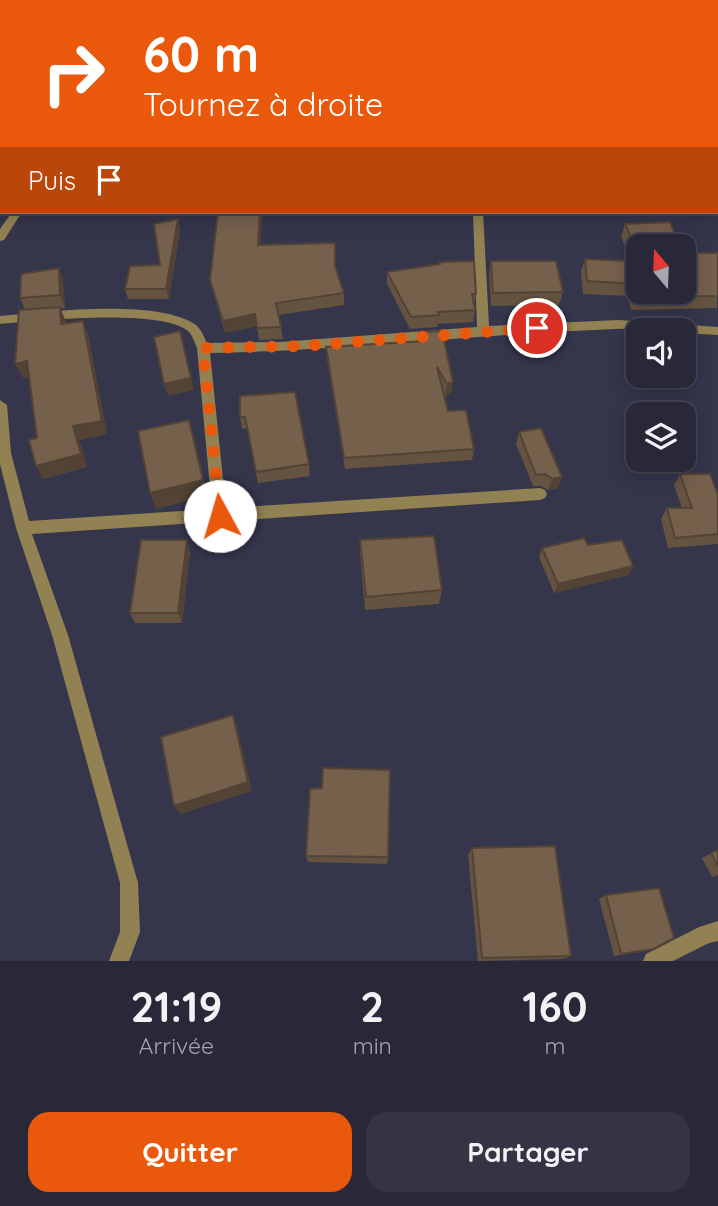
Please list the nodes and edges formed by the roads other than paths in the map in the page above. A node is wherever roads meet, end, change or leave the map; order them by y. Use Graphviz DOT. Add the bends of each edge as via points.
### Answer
graph roads {
  1 [pos="16,214"];
  2 [pos="478,214"];
  3 [pos="0,237"];
  4 [pos="0,320"];
  5 [pos="483,331"];
  6 [pos="718,331"];
  7 [pos="203,348"];
  8 [pos="0,405"];
  9 [pos="2,453"];
  10 [pos="540,494"];
  11 [pos="220,516"];
  12 [pos="23,528"];
  13 [pos="718,931"];
  14 [pos="119,961"];
  15 [pos="653,961"];
  1 -- 3 [label="street"];
  2 -- 5 [label="street"];
  4 -- 7 [label="street" via="91,313 165,318 192,329"];
  5 -- 6 [label="street" via="620,324"];
  5 -- 7 [label="street" via="306,346"];
  7 -- 11 [label="street"];
  8 -- 9 [label="street"];
  9 -- 12 [label="street"];
  10 -- 11 [label="street"];
  11 -- 12 [label="street"];
  12 -- 14 [label="street" via="60,635 129,883 130,932"];
  13 -- 15 [label="street"];
}
